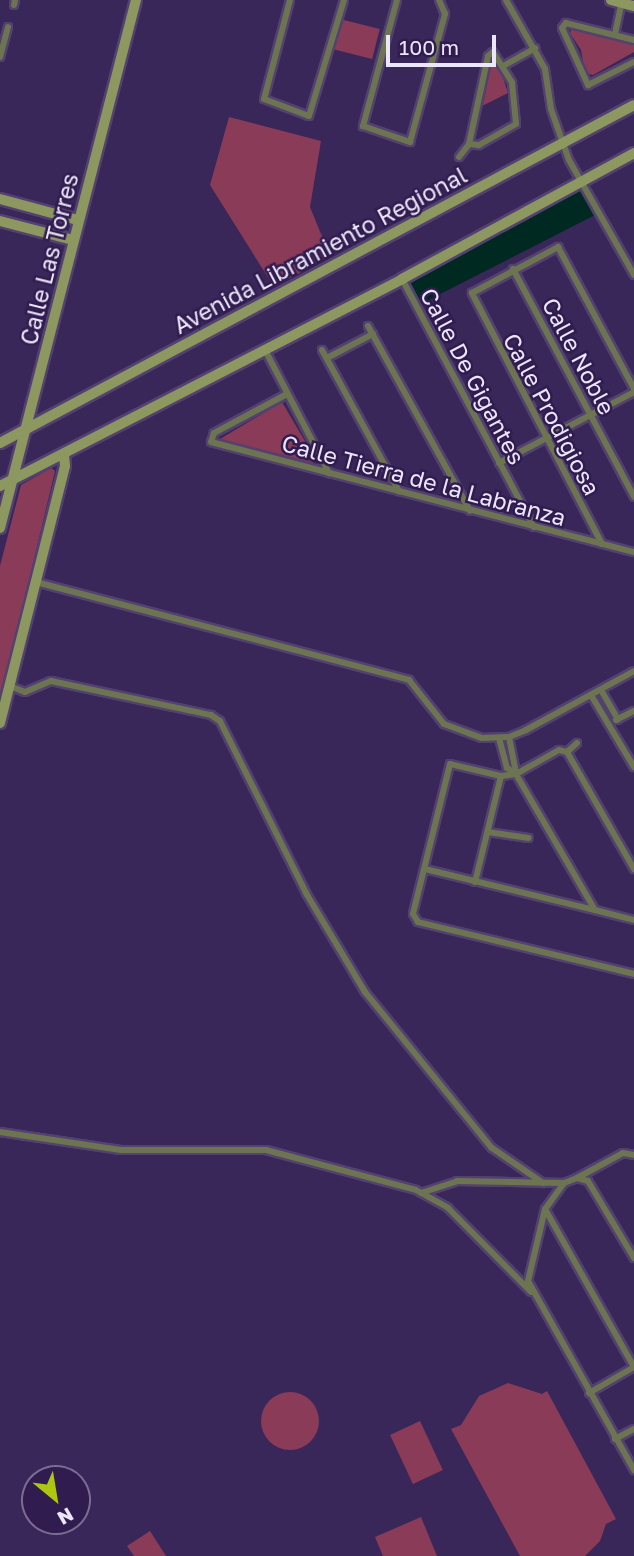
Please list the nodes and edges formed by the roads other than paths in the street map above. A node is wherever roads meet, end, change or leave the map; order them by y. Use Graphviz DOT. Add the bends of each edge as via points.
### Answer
graph roads {
  1 [pos="136,0"];
  2 [pos="290,0"];
  3 [pos="344,0"];
  4 [pos="397,0"];
  5 [pos="439,0"];
  6 [pos="506,0"];
  7 [pos="619,1"];
  8 [pos="634,6"];
  9 [pos="8,27"];
  10 [pos="615,34"];
  11 [pos="634,40"];
  12 [pos="2,42"];
  13 [pos="535,48"];
  14 [pos="0,57"];
  15 [pos="634,62"];
  16 [pos="503,66"];
  17 [pos="634,105"];
  18 [pos="562,142"];
  19 [pos="469,144"];
  20 [pos="634,153"];
  21 [pos="460,157"];
  22 [pos="581,180"];
  23 [pos="0,199"];
  24 [pos="78,220"];
  25 [pos="0,221"];
  26 [pos="73,240"];
  27 [pos="513,269"];
  28 [pos="634,275"];
  29 [pos="402,279"];
  30 [pos="368,326"];
  31 [pos="373,334"];
  32 [pos="265,350"];
  33 [pos="322,350"];
  34 [pos="327,358"];
  35 [pos="634,390"];
  36 [pos="287,394"];
  37 [pos="590,415"];
  38 [pos="25,429"];
  39 [pos="544,440"];
  40 [pos="0,443"];
  41 [pos="64,454"];
  42 [pos="499,463"];
  43 [pos="329,473"];
  44 [pos="13,479"];
  45 [pos="0,486"];
  46 [pos="399,491"];
  47 [pos="634,497"];
  48 [pos="470,511"];
  49 [pos="0,527"];
  50 [pos="534,527"];
  51 [pos="602,544"];
  52 [pos="634,552"];
  53 [pos="36,582"];
  54 [pos="634,671"];
  55 [pos="10,686"];
  56 [pos="601,690"];
  57 [pos="591,695"];
  58 [pos="634,711"];
  59 [pos="618,719"];
  60 [pos="0,721"];
  61 [pos="609,724"];
  62 [pos="509,737"];
  63 [pos="499,739"];
  64 [pos="577,743"];
  65 [pos="566,752"];
  66 [pos="634,767"];
  67 [pos="516,774"];
  68 [pos="501,776"];
  69 [pos="488,832"];
  70 [pos="529,838"];
  71 [pos="425,869"];
  72 [pos="634,869"];
  73 [pos="475,882"];
  74 [pos="595,910"];
  75 [pos="634,920"];
  76 [pos="634,974"];
  77 [pos="0,1132"];
  78 [pos="634,1155"];
  79 [pos="577,1178"];
  80 [pos="543,1183"];
  81 [pos="564,1183"];
  82 [pos="420,1193"];
  83 [pos="545,1209"];
  84 [pos="634,1258"];
  85 [pos="531,1292"];
  86 [pos="634,1367"];
  87 [pos="589,1393"];
  88 [pos="634,1429"];
  89 [pos="615,1439"];
  90 [pos="634,1471"];
  1 -- 24 [label="street, Calle Las Torres"];
  2 -- 3 [label="street" via="264,99 309,116"];
  4 -- 5 [label="street" via="363,126 410,142 444,14"];
  6 -- 13 [label="street"];
  7 -- 8 [label="street"];
  7 -- 10 [label="street"];
  9 -- 12 [label="street"];
  10 -- 11 [label="street"];
  10 -- 15 [label="street" via="566,23 562,28 588,85"];
  12 -- 14 [label="street"];
  13 -- 16 [label="street"];
  13 -- 18 [label="street" via="545,69"];
  16 -- 19 [label="street" via="512,83 516,124 479,145"];
  16 -- 19 [label="street" via="491,52"];
  17 -- 18 [label="street, Avenida Libramiento Regional"];
  18 -- 22 [label="street"];
  18 -- 38 [label="street, Avenida Libramiento Regional"];
  19 -- 21 [label="street"];
  20 -- 22 [label="street"];
  22 -- 28 [label="street"];
  22 -- 29 [label="street"];
  23 -- 24 [label="street"];
  24 -- 26 [label="street, Calle Las Torres"];
  25 -- 26 [label="street"];
  26 -- 38 [label="street, Calle Las Torres"];
  27 -- 35 [label="street" via="556,246"];
  27 -- 37 [label="street, Calle Noble"];
  27 -- 39 [label="street, Calle Prodigiosa" via="473,292 472,299"];
  29 -- 32 [label="street"];
  29 -- 42 [label="street, Calle De Gigantes"];
  30 -- 31 [label="street"];
  31 -- 34 [label="street"];
  31 -- 48 [label="street"];
  32 -- 36 [label="street"];
  32 -- 41 [label="street"];
  33 -- 34 [label="street"];
  34 -- 46 [label="street"];
  35 -- 37 [label="street"];
  36 -- 43 [label="street"];
  36 -- 43 [label="street, Calle Tierra de la Labranza" via="210,437 213,443"];
  37 -- 39 [label="street"];
  37 -- 47 [label="street, Calle Noble"];
  38 -- 40 [label="street, Avenida Libramiento Regional"];
  38 -- 44 [label="street, Calle Las Torres"];
  39 -- 42 [label="street"];
  39 -- 51 [label="street, Calle Prodigiosa"];
  41 -- 44 [label="street"];
  41 -- 53 [label="street" via="65,466"];
  42 -- 50 [label="street, Calle De Gigantes"];
  43 -- 46 [label="street, Calle Tierra de la Labranza"];
  44 -- 45 [label="street"];
  44 -- 49 [label="street, Calle Las Torres"];
  46 -- 48 [label="street, Calle Tierra de la Labranza"];
  48 -- 50 [label="street, Calle Tierra de la Labranza"];
  50 -- 51 [label="street, Calle Tierra de la Labranza"];
  51 -- 52 [label="street, Calle Tierra de la Labranza"];
  53 -- 55 [label="street"];
  53 -- 63 [label="street" via="409,680 444,724 482,738"];
  54 -- 56 [label="street"];
  55 -- 60 [label="street"];
  55 -- 80 [label="street" via="25,692 51,681 220,721 306,893 365,992 492,1148"];
  56 -- 57 [label="street"];
  56 -- 59 [label="street"];
  57 -- 61 [label="street"];
  57 -- 62 [label="street"];
  58 -- 59 [label="street"];
  59 -- 61 [label="street"];
  61 -- 66 [label="street"];
  62 -- 63 [label="street"];
  62 -- 67 [label="street"];
  63 -- 67 [label="street" via="507,768"];
  64 -- 65 [label="street"];
  65 -- 67 [label="street" via="559,750"];
  65 -- 72 [label="street"];
  67 -- 68 [label="street"];
  67 -- 74 [label="street"];
  68 -- 69 [label="street"];
  68 -- 71 [label="street" via="450,764"];
  69 -- 70 [label="street"];
  69 -- 73 [label="street"];
  71 -- 73 [label="street"];
  71 -- 76 [label="street" via="413,914 418,922"];
  73 -- 74 [label="street"];
  74 -- 75 [label="street"];
  77 -- 82 [label="street" via="121,1150 266,1150"];
  78 -- 79 [label="street" via="622,1153"];
  79 -- 81 [label="street"];
  79 -- 84 [label="street" via="588,1181"];
  80 -- 81 [label="street"];
  80 -- 82 [label="street" via="457,1181"];
  81 -- 83 [label="street"];
  82 -- 85 [label="street" via="448,1208"];
  83 -- 85 [label="street" via="529,1267"];
  83 -- 86 [label="street"];
  85 -- 87 [label="street"];
  86 -- 87 [label="street"];
  87 -- 89 [label="street"];
  88 -- 89 [label="street"];
  89 -- 90 [label="street"];
}
